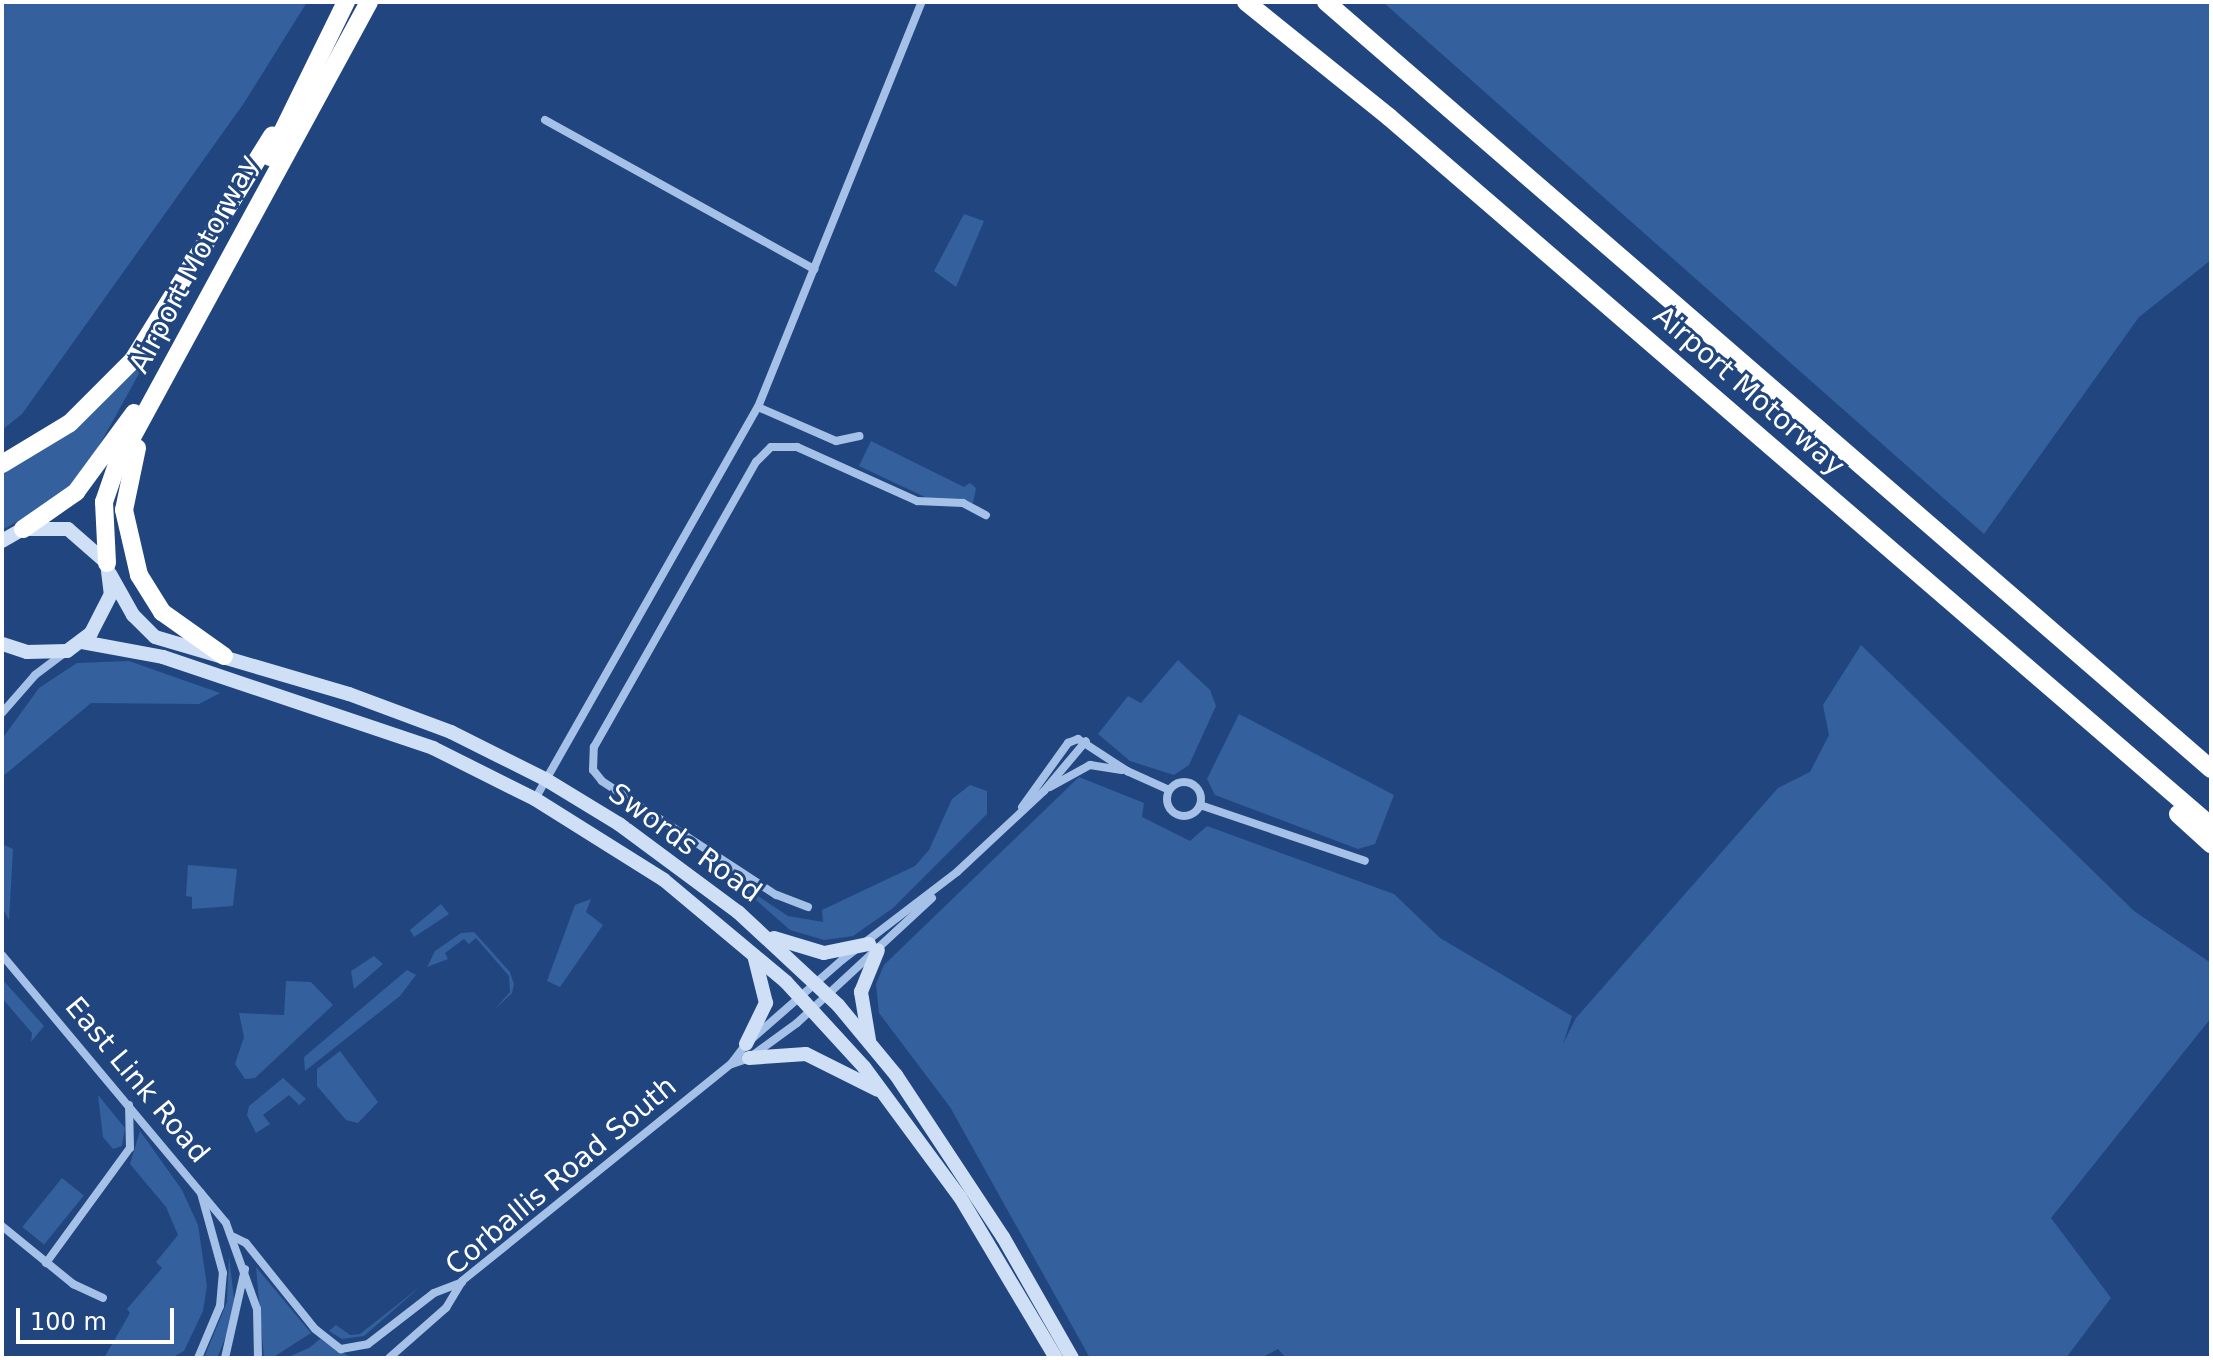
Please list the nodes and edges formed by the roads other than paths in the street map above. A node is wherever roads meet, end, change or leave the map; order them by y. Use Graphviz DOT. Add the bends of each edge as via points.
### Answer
graph roads {
  1 [pos="346,2"];
  2 [pos="362,2"];
  3 [pos="369,2"];
  4 [pos="922,2"];
  5 [pos="1246,2"];
  6 [pos="1259,2"];
  7 [pos="1327,2"];
  8 [pos="291,111"];
  9 [pos="1389,117"];
  10 [pos="545,120"];
  11 [pos="290,143"];
  12 [pos="814,269"];
  13 [pos="163,382"];
  14 [pos="758,407"];
  15 [pos="859,436"];
  16 [pos="2,464"];
  17 [pos="986,515"];
  18 [pos="23,529"];
  19 [pos="2,541"];
  20 [pos="109,569"];
  21 [pos="1960,610"];
  22 [pos="82,642"];
  23 [pos="2,644"];
  24 [pos="67,651"];
  25 [pos="224,656"];
  26 [pos="2,713"];
  27 [pos="1086,741"];
  28 [pos="2211,769"];
  29 [pos="1127,771"];
  30 [pos="545,779"];
  31 [pos="1169,790"];
  32 [pos="1044,791"];
  33 [pos="535,799"];
  34 [pos="1200,805"];
  35 [pos="1022,807"];
  36 [pos="2211,826"];
  37 [pos="2211,844"];
  38 [pos="1365,861"];
  39 [pos="808,907"];
  40 [pos="766,936"];
  41 [pos="873,947"];
  42 [pos="752,951"];
  43 [pos="2,955"];
  44 [pos="822,988"];
  45 [pos="806,1004"];
  46 [pos="869,1040"];
  47 [pos="748,1051"];
  48 [pos="731,1064"];
  49 [pos="886,1094"];
  50 [pos="129,1104"];
  51 [pos="201,1192"];
  52 [pos="2,1227"];
  53 [pos="234,1236"];
  54 [pos="46,1263"];
  55 [pos="245,1269"];
  56 [pos="462,1281"];
  57 [pos="103,1298"];
  58 [pos="390,1356"];
  59 [pos="198,1358"];
  60 [pos="225,1358"];
  61 [pos="258,1358"];
  62 [pos="382,1358"];
  63 [pos="1056,1358"];
  64 [pos="1072,1358"];
  1 -- 8 [label="highway, Airport Motorway"];
  2 -- 11 [label="highway"];
  3 -- 11 [label="highway, Airport Motorway"];
  4 -- 12 [label="street"];
  5 -- 9 [label="highway, Airport Motorway"];
  6 -- 9 [label="highway"];
  7 -- 28 [label="highway, Airport Motorway"];
  8 -- 16 [label="highway" via="252,162 133,360 70,423"];
  8 -- 18 [label="highway, Airport Motorway" via="134,413 76,492"];
  9 -- 21 [label="highway, Airport Motorway"];
  10 -- 12 [label="street"];
  11 -- 13 [label="highway, Airport Motorway"];
  12 -- 14 [label="street"];
  13 -- 20 [label="highway, Airport Motorway" via="109,484 104,502"];
  13 -- 25 [label="highway" via="128,472 125,533 149,595 177,625"];
  14 -- 15 [label="street" via="836,441"];
  14 -- 30 [label="street"];
  17 -- 39 [label="street" via="963,503 917,501 797,447 771,447 756,462 594,747 593,770 602,781 776,895"];
  18 -- 19 [label="main road"];
  18 -- 20 [label="main road, Swords Road" via="68,529"];
  20 -- 22 [label="main road" via="106,609"];
  20 -- 25 [label="main road, Swords Road" via="133,615 155,637"];
  21 -- 36 [label="highway, Airport Motorway"];
  21 -- 37 [label="highway"];
  22 -- 24 [label="main road"];
  22 -- 33 [label="main road, Swords Road" via="163,657 366,722 433,748"];
  23 -- 24 [label="main road" via="27,652"];
  24 -- 26 [label="street" via="35,675"];
  25 -- 30 [label="main road, Swords Road" via="384,705"];
  27 -- 29 [label="street"];
  27 -- 32 [label="street"];
  27 -- 35 [label="street" via="1068,743"];
  29 -- 31 [label="street"];
  29 -- 32 [label="street" via="1081,767"];
  30 -- 33 [label="street"];
  30 -- 40 [label="main road, Swords Road" via="650,844"];
  31 -- 34 [label="street" via="1189,782 1201,794"];
  31 -- 34 [label="street" via="1167,801 1177,815 1188,816"];
  32 -- 35 [label="street"];
  33 -- 42 [label="main road, Swords Road" via="664,880"];
  34 -- 38 [label="street"];
  35 -- 41 [label="street"];
  40 -- 41 [label="main road" via="824,953"];
  40 -- 44 [label="main road, Swords Road"];
  41 -- 44 [label="street"];
  41 -- 44 [label="street"];
  41 -- 46 [label="main road" via="861,992"];
  42 -- 45 [label="main road, Swords Road"];
  42 -- 47 [label="main road" via="767,994"];
  43 -- 50 [label="street, East Link Road"];
  44 -- 45 [label="street, Corballis Road South"];
  44 -- 45 [label="street, Corballis Road South"];
  44 -- 46 [label="main road, Swords Road"];
  45 -- 47 [label="street, Corballis Road South"];
  45 -- 47 [label="street, Corballis Road South"];
  45 -- 49 [label="main road, Swords Road"];
  46 -- 64 [label="main road, Swords Road" via="972,1187"];
  47 -- 48 [label="street, Corballis Road South"];
  47 -- 48 [label="street, Corballis Road South"];
  47 -- 49 [label="main road" via="806,1054"];
  48 -- 56 [label="street, Corballis Road South"];
  49 -- 63 [label="main road, Swords Road" via="967,1208"];
  50 -- 51 [label="street, East Link Road"];
  50 -- 54 [label="street" via="130,1148"];
  51 -- 53 [label="street, East Link Road"];
  51 -- 59 [label="street" via="221,1254 222,1288 215,1321"];
  52 -- 54 [label="street"];
  53 -- 55 [label="street, East Link Road"];
  53 -- 56 [label="street, East Link Road" via="246,1243 315,1329 341,1349 368,1344 434,1293"];
  54 -- 57 [label="street"];
  55 -- 60 [label="street"];
  55 -- 61 [label="street, East Link Road" via="257,1309"];
  56 -- 58 [label="street, Corballis Road South" via="446,1308"];
  58 -- 62 [label="street, Corballis Road South"];
}
